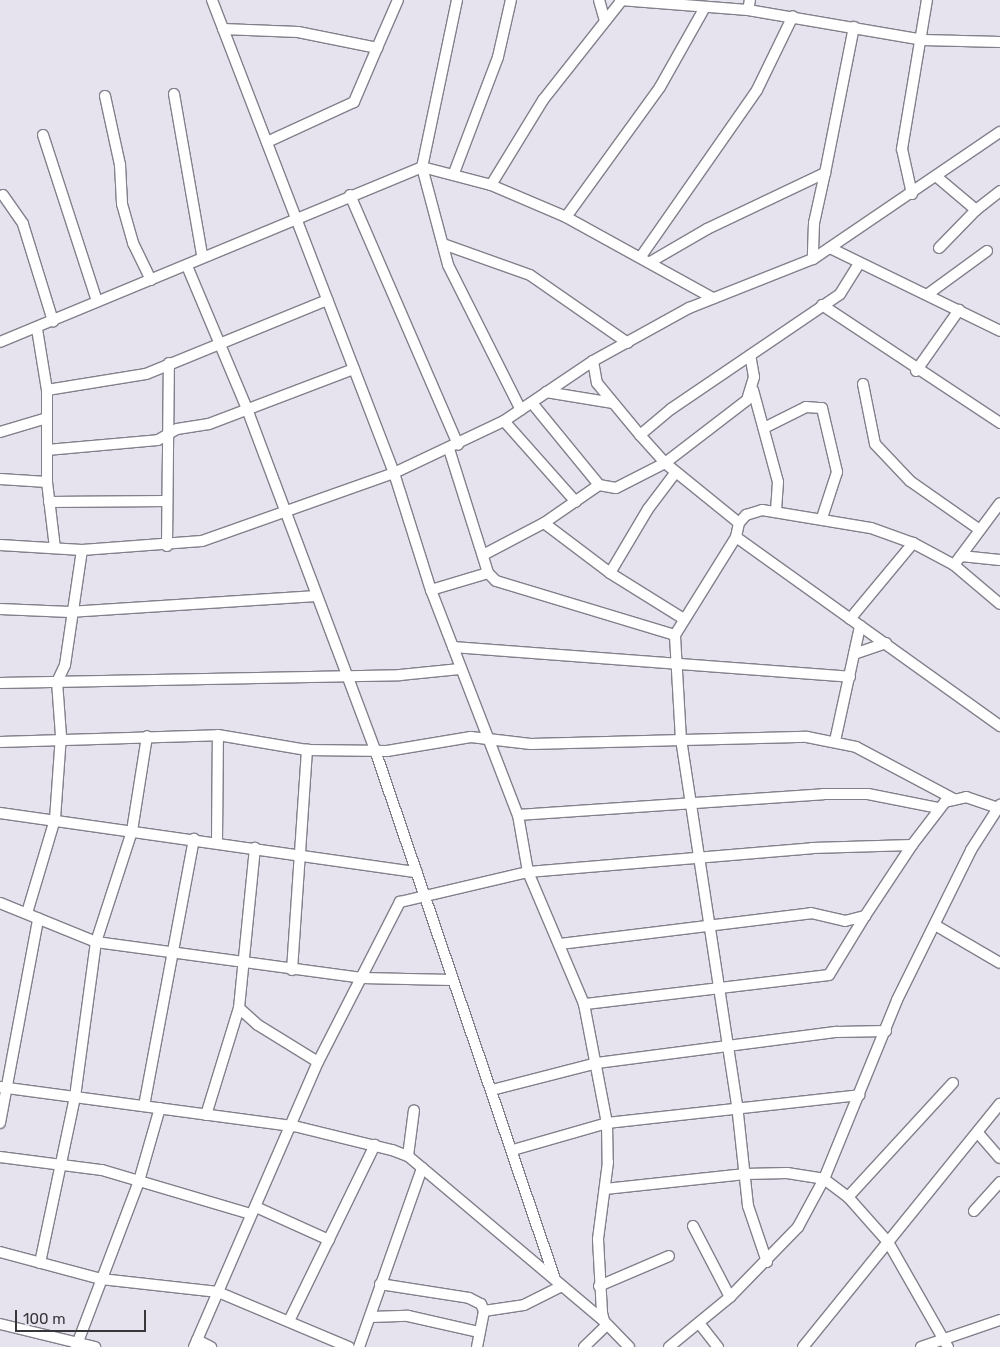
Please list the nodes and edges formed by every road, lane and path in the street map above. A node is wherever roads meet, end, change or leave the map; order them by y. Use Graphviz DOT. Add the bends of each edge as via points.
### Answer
graph roads {
  1 [pos="212,0"];
  2 [pos="398,0"];
  3 [pos="457,0"];
  4 [pos="511,0"];
  5 [pos="599,0"];
  6 [pos="621,0"];
  7 [pos="927,0"];
  8 [pos="749,5"];
  9 [pos="704,9"];
  10 [pos="793,16"];
  11 [pos="605,21"];
  12 [pos="854,27"];
  13 [pos="222,29"];
  14 [pos="922,40"];
  15 [pos="1000,42"];
  16 [pos="378,48"];
  17 [pos="174,94"];
  18 [pos="105,96"];
  19 [pos="1000,132"];
  20 [pos="43,136"];
  21 [pos="267,142"];
  22 [pos="422,167"];
  23 [pos="454,173"];
  24 [pos="825,173"];
  25 [pos="938,177"];
  26 [pos="491,185"];
  27 [pos="1000,191"];
  28 [pos="912,194"];
  29 [pos="3,195"];
  30 [pos="350,195"];
  31 [pos="976,210"];
  32 [pos="566,217"];
  33 [pos="298,219"];
  34 [pos="443,244"];
  35 [pos="830,248"];
  36 [pos="940,248"];
  37 [pos="987,252"];
  38 [pos="642,255"];
  39 [pos="202,256"];
  40 [pos="814,259"];
  41 [pos="652,261"];
  42 [pos="860,264"];
  43 [pos="187,266"];
  44 [pos="151,280"];
  45 [pos="928,294"];
  46 [pos="713,298"];
  47 [pos="327,300"];
  48 [pos="97,301"];
  49 [pos="822,305"];
  50 [pos="959,310"];
  51 [pos="53,321"];
  52 [pos="36,329"];
  53 [pos="1000,331"];
  54 [pos="218,341"];
  55 [pos="0,342"];
  56 [pos="628,343"];
  57 [pos="750,355"];
  58 [pos="594,361"];
  59 [pos="169,363"];
  60 [pos="354,369"];
  61 [pos="916,371"];
  62 [pos="863,384"];
  63 [pos="47,390"];
  64 [pos="753,390"];
  65 [pos="546,392"];
  66 [pos="532,403"];
  67 [pos="613,403"];
  68 [pos="247,409"];
  69 [pos="521,410"];
  70 [pos="47,418"];
  71 [pos="504,421"];
  72 [pos="1000,424"];
  73 [pos="764,428"];
  74 [pos="0,432"];
  75 [pos="172,432"];
  76 [pos="640,435"];
  77 [pos="453,447"];
  78 [pos="47,450"];
  79 [pos="665,463"];
  80 [pos="676,472"];
  81 [pos="394,473"];
  82 [pos="0,479"];
  83 [pos="47,482"];
  84 [pos="599,485"];
  85 [pos="168,500"];
  86 [pos="49,502"];
  87 [pos="576,502"];
  88 [pos="1000,503"];
  89 [pos="285,511"];
  90 [pos="776,512"];
  91 [pos="822,518"];
  92 [pos="544,523"];
  93 [pos="738,523"];
  94 [pos="980,530"];
  95 [pos="736,537"];
  96 [pos="913,543"];
  97 [pos="0,545"];
  98 [pos="167,546"];
  99 [pos="55,548"];
  100 [pos="82,550"];
  101 [pos="483,555"];
  102 [pos="961,556"];
  103 [pos="1000,560"];
  104 [pos="954,565"];
  105 [pos="488,573"];
  106 [pos="610,573"];
  107 [pos="431,590"];
  108 [pos="315,596"];
  109 [pos="1000,604"];
  110 [pos="0,609"];
  111 [pos="70,612"];
  112 [pos="684,619"];
  113 [pos="850,619"];
  114 [pos="860,626"];
  115 [pos="675,635"];
  116 [pos="886,644"];
  117 [pos="453,647"];
  118 [pos="854,654"];
  119 [pos="675,660"];
  120 [pos="460,669"];
  121 [pos="345,676"];
  122 [pos="850,677"];
  123 [pos="57,682"];
  124 [pos="0,683"];
  125 [pos="1000,726"];
  126 [pos="218,735"];
  127 [pos="61,736"];
  128 [pos="147,736"];
  129 [pos="488,739"];
  130 [pos="681,740"];
  131 [pos="836,741"];
  132 [pos="0,742"];
  133 [pos="307,750"];
  134 [pos="375,750"];
  135 [pos="954,799"];
  136 [pos="690,803"];
  137 [pos="999,806"];
  138 [pos="938,808"];
  139 [pos="0,813"];
  140 [pos="518,815"];
  141 [pos="55,819"];
  142 [pos="132,831"];
  143 [pos="194,839"];
  144 [pos="216,841"];
  145 [pos="912,845"];
  146 [pos="255,848"];
  147 [pos="302,856"];
  148 [pos="701,859"];
  149 [pos="417,872"];
  150 [pos="528,872"];
  151 [pos="422,894"];
  152 [pos="0,903"];
  153 [pos="27,913"];
  154 [pos="865,916"];
  155 [pos="38,918"];
  156 [pos="710,925"];
  157 [pos="935,925"];
  158 [pos="96,942"];
  159 [pos="560,944"];
  160 [pos="169,954"];
  161 [pos="242,963"];
  162 [pos="1000,963"];
  163 [pos="292,970"];
  164 [pos="362,978"];
  165 [pos="452,980"];
  166 [pos="717,986"];
  167 [pos="584,1004"];
  168 [pos="239,1008"];
  169 [pos="886,1032"];
  170 [pos="727,1049"];
  171 [pos="318,1062"];
  172 [pos="597,1063"];
  173 [pos="953,1083"];
  174 [pos="2,1087"];
  175 [pos="492,1090"];
  176 [pos="859,1095"];
  177 [pos="75,1097"];
  178 [pos="1000,1104"];
  179 [pos="738,1105"];
  180 [pos="144,1106"];
  181 [pos="160,1108"];
  182 [pos="414,1110"];
  183 [pos="206,1114"];
  184 [pos="0,1123"];
  185 [pos="607,1123"];
  186 [pos="294,1126"];
  187 [pos="978,1133"];
  188 [pos="374,1145"];
  189 [pos="513,1150"];
  190 [pos="408,1156"];
  191 [pos="0,1157"];
  192 [pos="1000,1158"];
  193 [pos="63,1162"];
  194 [pos="422,1168"];
  195 [pos="745,1174"];
  196 [pos="824,1179"];
  197 [pos="139,1181"];
  198 [pos="1000,1182"];
  199 [pos="605,1189"];
  200 [pos="848,1197"];
  201 [pos="254,1210"];
  202 [pos="974,1211"];
  203 [pos="693,1226"];
  204 [pos="329,1240"];
  205 [pos="888,1242"];
  206 [pos="0,1252"];
  207 [pos="669,1256"];
  208 [pos="40,1262"];
  209 [pos="767,1262"];
  210 [pos="101,1279"];
  211 [pos="557,1283"];
  212 [pos="380,1284"];
  213 [pos="599,1286"];
  214 [pos="218,1292"];
  215 [pos="730,1297"];
  216 [pos="484,1311"];
  217 [pos="370,1317"];
  218 [pos="1000,1320"];
  219 [pos="289,1321"];
  220 [pos="606,1323"];
  221 [pos="698,1323"];
  222 [pos="0,1324"];
  223 [pos="479,1332"];
  224 [pos="947,1343"];
  225 [pos="77,1344"];
  226 [pos="195,1344"];
  227 [pos="95,1347"];
  228 [pos="210,1347"];
  229 [pos="349,1347"];
  230 [pos="359,1347"];
  231 [pos="477,1347"];
  232 [pos="584,1347"];
  233 [pos="629,1347"];
  234 [pos="669,1347"];
  235 [pos="718,1347"];
  236 [pos="803,1347"];
  237 [pos="921,1347"];
  1 -- 13 [label="street"];
  2 -- 16 [label="street"];
  3 -- 22 [label="street"];
  4 -- 23 [label="street" via="498,57"];
  5 -- 11 [label="street"];
  6 -- 9 [label="street"];
  6 -- 11 [label="street"];
  7 -- 14 [label="street"];
  8 -- 9 [label="street"];
  8 -- 10 [label="street"];
  9 -- 32 [label="street" via="660,87"];
  10 -- 12 [label="street"];
  10 -- 38 [label="street" via="757,90"];
  11 -- 26 [label="street" via="543,100"];
  12 -- 14 [label="street"];
  12 -- 24 [label="street"];
  13 -- 16 [label="street" via="298,32"];
  13 -- 21 [label="street"];
  14 -- 15 [label="street"];
  14 -- 28 [label="street" via="902,149"];
  16 -- 21 [label="street" via="354,102"];
  17 -- 39 [label="street"];
  18 -- 44 [label="street" via="120,165 122,204 133,243"];
  19 -- 25 [label="street"];
  20 -- 48 [label="street"];
  21 -- 33 [label="street"];
  22 -- 23 [label="street"];
  22 -- 30 [label="street"];
  22 -- 34 [label="street"];
  23 -- 26 [label="street"];
  24 -- 40 [label="street" via="814,223"];
  24 -- 41 [label="street" via="707,229"];
  25 -- 28 [label="street"];
  25 -- 31 [label="street"];
  26 -- 32 [label="street"];
  27 -- 31 [label="street"];
  28 -- 35 [label="street"];
  29 -- 51 [label="street" via="23,224"];
  30 -- 33 [label="street"];
  30 -- 77 [label="street"];
  31 -- 36 [label="street"];
  32 -- 38 [label="street"];
  33 -- 39 [label="street"];
  33 -- 47 [label="street"];
  34 -- 56 [label="street" via="530,275"];
  34 -- 69 [label="street" via="466,308"];
  35 -- 40 [label="street"];
  35 -- 42 [label="street"];
  37 -- 45 [label="street"];
  38 -- 41 [label="street"];
  39 -- 43 [label="street"];
  40 -- 46 [label="street"];
  41 -- 46 [label="street"];
  42 -- 45 [label="street"];
  42 -- 49 [label="street" via="844,289"];
  43 -- 44 [label="street"];
  43 -- 54 [label="street"];
  44 -- 48 [label="street"];
  45 -- 50 [label="street"];
  46 -- 56 [label="street"];
  47 -- 54 [label="street"];
  47 -- 60 [label="street"];
  48 -- 51 [label="street"];
  49 -- 57 [label="street"];
  49 -- 61 [label="street"];
  50 -- 53 [label="street"];
  50 -- 61 [label="street"];
  51 -- 52 [label="street"];
  52 -- 55 [label="street"];
  52 -- 63 [label="street"];
  54 -- 59 [label="street"];
  54 -- 68 [label="street"];
  56 -- 58 [label="street"];
  57 -- 64 [label="street"];
  57 -- 76 [label="street"];
  58 -- 65 [label="street"];
  58 -- 67 [label="street" via="597,383"];
  59 -- 63 [label="street" via="137,376"];
  59 -- 75 [label="street"];
  60 -- 68 [label="street"];
  60 -- 81 [label="street"];
  61 -- 72 [label="street"];
  62 -- 94 [label="street" via="875,444 910,481"];
  63 -- 70 [label="street"];
  64 -- 73 [label="street"];
  64 -- 79 [label="street" via="733,412"];
  65 -- 66 [label="street"];
  65 -- 67 [label="street"];
  66 -- 69 [label="street"];
  66 -- 84 [label="street"];
  67 -- 76 [label="street"];
  68 -- 75 [label="street"];
  68 -- 89 [label="street"];
  69 -- 71 [label="street"];
  70 -- 74 [label="street"];
  70 -- 78 [label="street"];
  71 -- 77 [label="street"];
  71 -- 87 [label="street"];
  73 -- 90 [label="street" via="778,482"];
  73 -- 91 [label="street" via="806,408 822,408 837,472"];
  75 -- 78 [label="street" via="158,440"];
  75 -- 85 [label="street"];
  76 -- 79 [label="street"];
  77 -- 81 [label="street"];
  77 -- 101 [label="street"];
  78 -- 83 [label="street"];
  79 -- 80 [label="street"];
  79 -- 84 [label="street" via="624,486"];
  80 -- 93 [label="street"];
  80 -- 106 [label="street" via="648,508"];
  81 -- 89 [label="street"];
  81 -- 107 [label="street"];
  82 -- 83 [label="street"];
  83 -- 86 [label="street"];
  84 -- 87 [label="street"];
  85 -- 86 [label="street"];
  85 -- 98 [label="street"];
  86 -- 99 [label="street"];
  87 -- 92 [label="street"];
  88 -- 94 [label="street"];
  89 -- 98 [label="street" via="202,541"];
  89 -- 108 [label="street"];
  90 -- 91 [label="street"];
  90 -- 93 [label="street" via="755,512"];
  91 -- 96 [label="street"];
  92 -- 101 [label="street"];
  92 -- 106 [label="street"];
  93 -- 95 [label="street"];
  94 -- 102 [label="street"];
  95 -- 112 [label="street"];
  95 -- 113 [label="street"];
  96 -- 104 [label="street"];
  96 -- 113 [label="street"];
  97 -- 99 [label="street"];
  98 -- 100 [label="street"];
  99 -- 100 [label="street"];
  100 -- 111 [label="street"];
  101 -- 105 [label="street"];
  102 -- 103 [label="street"];
  102 -- 104 [label="street"];
  104 -- 109 [label="street"];
  105 -- 107 [label="street"];
  105 -- 115 [label="street" via="496,581"];
  106 -- 112 [label="street"];
  107 -- 117 [label="street"];
  108 -- 111 [label="street"];
  108 -- 121 [label="street"];
  110 -- 111 [label="street"];
  111 -- 123 [label="street" via="65,664"];
  112 -- 115 [label="street"];
  113 -- 114 [label="street"];
  114 -- 116 [label="street"];
  114 -- 118 [label="street"];
  115 -- 119 [label="street"];
  116 -- 118 [label="street"];
  116 -- 125 [label="street"];
  117 -- 119 [label="street"];
  117 -- 120 [label="street"];
  118 -- 122 [label="street"];
  119 -- 122 [label="street"];
  119 -- 130 [label="street"];
  120 -- 121 [label="street"];
  120 -- 129 [label="street"];
  121 -- 123 [label="street"];
  121 -- 134 [label="street"];
  122 -- 131 [label="street"];
  123 -- 124 [label="street"];
  123 -- 127 [label="street"];
  126 -- 128 [label="street"];
  126 -- 133 [label="street"];
  126 -- 144 [label="street"];
  127 -- 128 [label="street"];
  127 -- 132 [label="street"];
  127 -- 141 [label="street"];
  128 -- 142 [label="street"];
  129 -- 130 [label="street" via="531,744"];
  129 -- 134 [label="street"];
  129 -- 140 [label="street"];
  130 -- 131 [label="street" via="807,736"];
  130 -- 136 [label="street"];
  131 -- 135 [label="street" via="886,760"];
  133 -- 134 [label="street"];
  133 -- 147 [label="street"];
  134 -- 149 [label="street"];
  135 -- 137 [label="street" via="966,797"];
  135 -- 138 [label="street"];
  136 -- 138 [label="street" via="868,794"];
  136 -- 140 [label="street"];
  136 -- 148 [label="street"];
  137 -- 157 [label="street"];
  138 -- 145 [label="street"];
  139 -- 141 [label="street"];
  140 -- 150 [label="street"];
  141 -- 142 [label="street"];
  141 -- 153 [label="street"];
  142 -- 143 [label="street"];
  142 -- 158 [label="street"];
  143 -- 144 [label="street"];
  143 -- 160 [label="street"];
  144 -- 146 [label="street"];
  145 -- 148 [label="street" via="812,848"];
  145 -- 154 [label="street"];
  146 -- 147 [label="street"];
  146 -- 161 [label="street"];
  147 -- 149 [label="street"];
  147 -- 163 [label="street"];
  148 -- 150 [label="street"];
  148 -- 156 [label="street"];
  149 -- 151 [label="street"];
  150 -- 151 [label="street"];
  150 -- 159 [label="street"];
  151 -- 164 [label="street" via="400,902"];
  151 -- 165 [label="street"];
  152 -- 153 [label="street"];
  153 -- 155 [label="street"];
  154 -- 156 [label="street" via="845,921 811,913"];
  154 -- 166 [label="street" via="829,975"];
  155 -- 158 [label="street"];
  155 -- 174 [label="street"];
  156 -- 159 [label="street"];
  156 -- 166 [label="street"];
  157 -- 162 [label="street"];
  157 -- 169 [label="street"];
  158 -- 160 [label="street"];
  158 -- 177 [label="street"];
  159 -- 167 [label="street"];
  160 -- 161 [label="street"];
  160 -- 180 [label="street"];
  161 -- 163 [label="street"];
  161 -- 168 [label="street"];
  163 -- 164 [label="street"];
  164 -- 165 [label="street"];
  164 -- 171 [label="street"];
  165 -- 175 [label="street"];
  166 -- 167 [label="street"];
  166 -- 170 [label="street"];
  167 -- 172 [label="street"];
  168 -- 171 [label="street" via="258,1025"];
  168 -- 183 [label="street"];
  169 -- 170 [label="street" via="844,1032"];
  169 -- 176 [label="street"];
  170 -- 172 [label="street"];
  170 -- 179 [label="street"];
  171 -- 186 [label="street"];
  172 -- 175 [label="street"];
  172 -- 185 [label="street"];
  173 -- 200 [label="street"];
  174 -- 177 [label="street"];
  174 -- 184 [label="street"];
  175 -- 189 [label="street"];
  176 -- 179 [label="street"];
  176 -- 196 [label="street"];
  177 -- 180 [label="street"];
  177 -- 193 [label="street"];
  178 -- 187 [label="street"];
  179 -- 185 [label="street"];
  179 -- 195 [label="street"];
  180 -- 181 [label="street"];
  181 -- 183 [label="street"];
  181 -- 197 [label="street"];
  182 -- 190 [label="street"];
  183 -- 186 [label="street"];
  185 -- 189 [label="street"];
  185 -- 199 [label="street"];
  186 -- 188 [label="street"];
  186 -- 201 [label="street"];
  187 -- 192 [label="street"];
  187 -- 205 [label="street"];
  188 -- 190 [label="street"];
  188 -- 204 [label="street"];
  189 -- 211 [label="street"];
  190 -- 194 [label="street"];
  191 -- 193 [label="street"];
  193 -- 197 [label="street"];
  193 -- 208 [label="street"];
  194 -- 211 [label="street"];
  194 -- 212 [label="street"];
  195 -- 196 [label="street" via="787,1173"];
  195 -- 199 [label="street"];
  195 -- 209 [label="street" via="748,1206"];
  196 -- 200 [label="street"];
  196 -- 209 [label="street" via="798,1227"];
  197 -- 201 [label="street"];
  197 -- 210 [label="street"];
  198 -- 202 [label="street"];
  199 -- 213 [label="street" via="598,1238"];
  200 -- 205 [label="street"];
  201 -- 204 [label="street"];
  201 -- 214 [label="street"];
  203 -- 215 [label="street"];
  204 -- 219 [label="street"];
  205 -- 224 [label="street"];
  205 -- 236 [label="street"];
  206 -- 208 [label="street"];
  207 -- 213 [label="street"];
  208 -- 210 [label="street"];
  209 -- 215 [label="street"];
  210 -- 214 [label="street"];
  210 -- 225 [label="street"];
  211 -- 216 [label="street" via="524,1305"];
  211 -- 220 [label="street"];
  212 -- 216 [label="street" via="469,1298 481,1304"];
  212 -- 217 [label="street"];
  213 -- 220 [label="street"];
  214 -- 219 [label="street"];
  214 -- 226 [label="street"];
  215 -- 221 [label="street"];
  216 -- 223 [label="street"];
  217 -- 223 [label="street" via="408,1316"];
  217 -- 230 [label="street"];
  218 -- 224 [label="street"];
  219 -- 229 [label="street"];
  220 -- 232 [label="street"];
  220 -- 233 [label="street"];
  221 -- 234 [label="street"];
  221 -- 235 [label="street"];
  222 -- 225 [label="street"];
  223 -- 231 [label="street"];
  224 -- 237 [label="street"];
  225 -- 227 [label="street"];
  226 -- 228 [label="street"];
}
